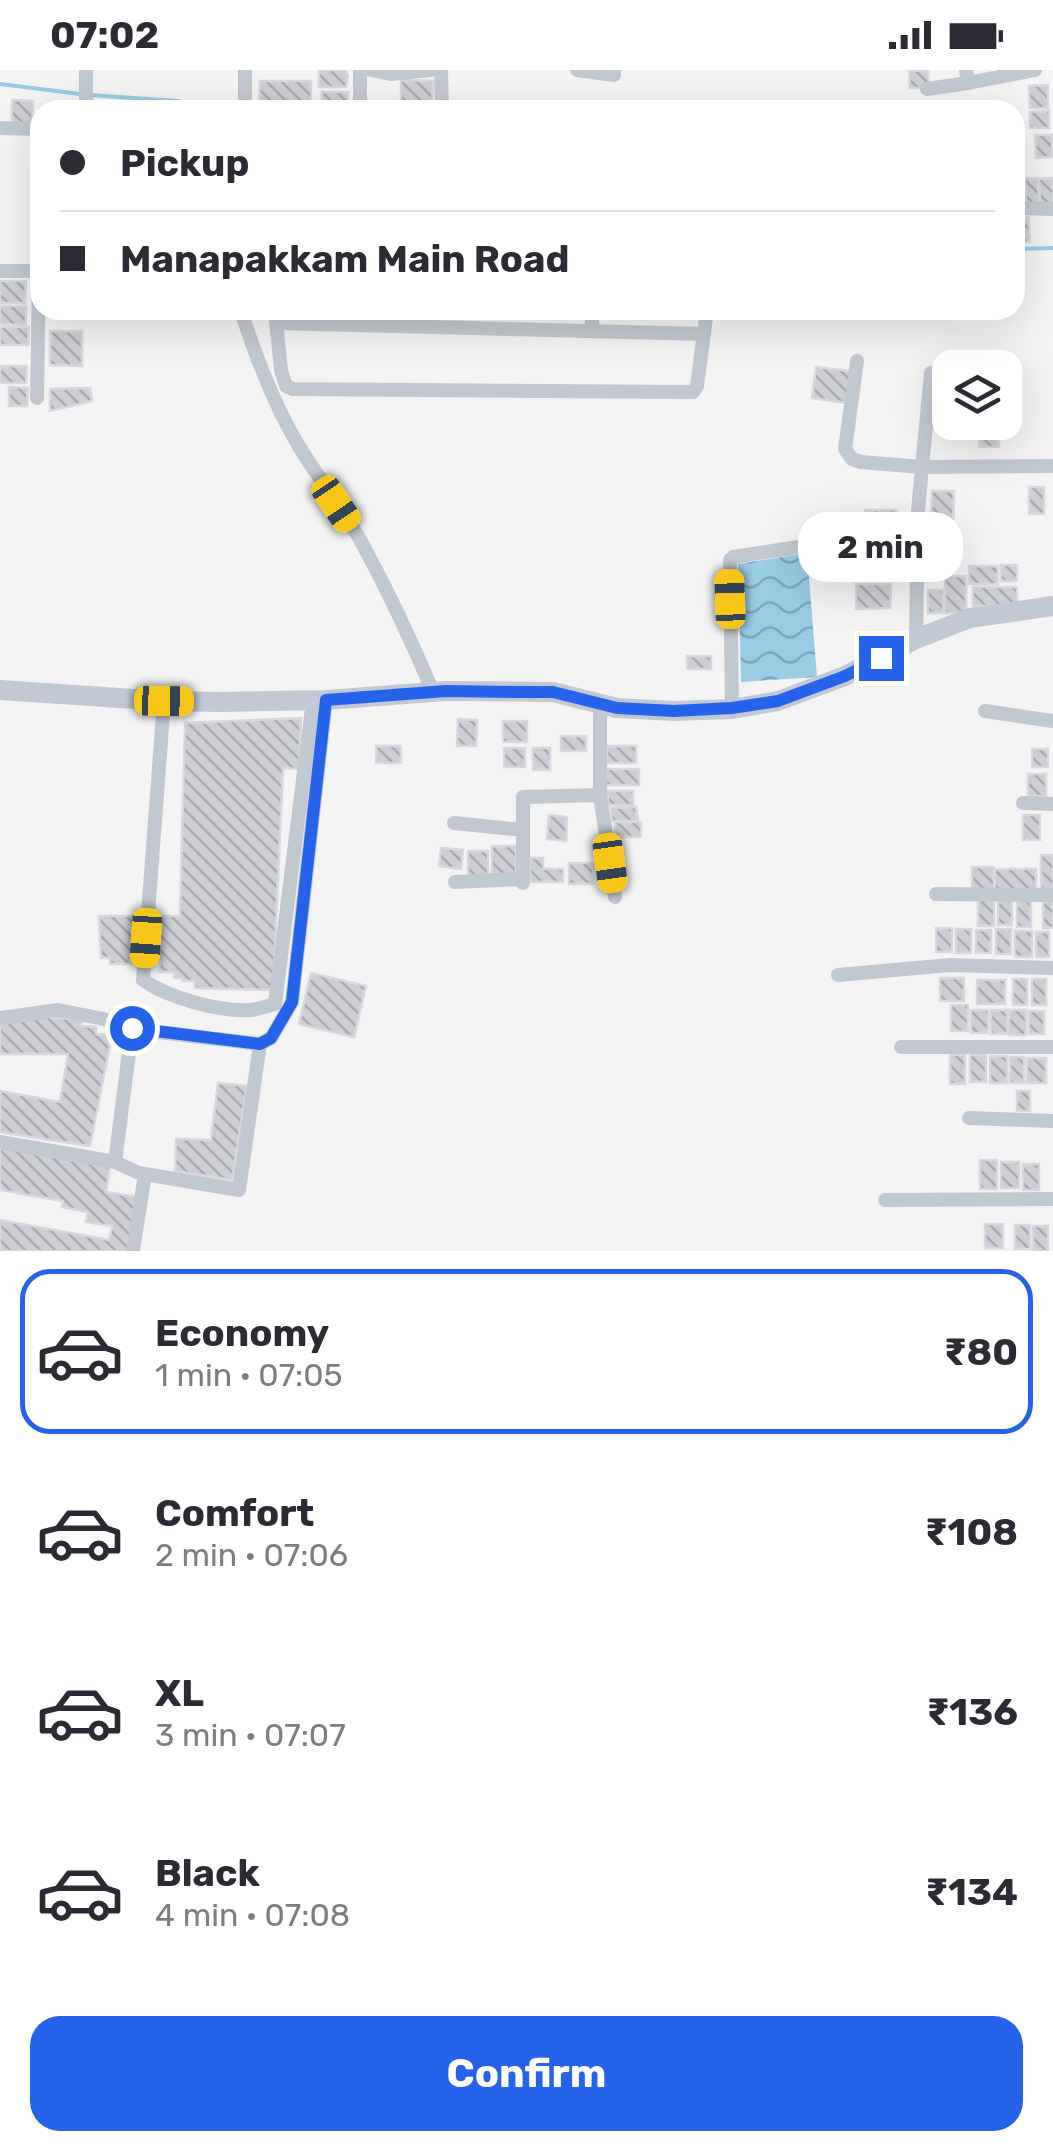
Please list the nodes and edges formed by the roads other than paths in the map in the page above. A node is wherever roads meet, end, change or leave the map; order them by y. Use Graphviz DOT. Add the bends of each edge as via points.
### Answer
graph roads {
  1 [pos="86,70"];
  2 [pos="245,70"];
  3 [pos="360,70"];
  4 [pos="371,70"];
  5 [pos="431,70"];
  6 [pos="441,70"];
  7 [pos="578,70"];
  8 [pos="614,70"];
  9 [pos="1034,70"];
  10 [pos="967,77"];
  11 [pos="927,89"];
  12 [pos="86,100"];
  13 [pos="245,100"];
  14 [pos="360,100"];
  15 [pos="442,100"];
  16 [pos="0,128"];
  17 [pos="30,129"];
  18 [pos="1025,209"];
  19 [pos="1053,210"];
  20 [pos="0,271"];
  21 [pos="30,272"];
  22 [pos="38,320"];
  23 [pos="244,320"];
  24 [pos="276,320"];
  25 [pos="392,320"];
  26 [pos="592,320"];
  27 [pos="706,320"];
  28 [pos="592,331"];
  29 [pos="704,334"];
  30 [pos="856,361"];
  31 [pos="931,373"];
  32 [pos="37,398"];
  33 [pos="1053,466"];
  34 [pos="922,468"];
  35 [pos="805,546"];
  36 [pos="1053,606"];
  37 [pos="916,639"];
  38 [pos="0,690"];
  39 [pos="433,692"];
  40 [pos="320,700"];
  41 [pos="164,701"];
  42 [pos="600,704"];
  43 [pos="732,708"];
  44 [pos="986,711"];
  45 [pos="1053,721"];
  46 [pos="600,795"];
  47 [pos="1023,803"];
  48 [pos="1053,804"];
  49 [pos="454,823"];
  50 [pos="523,830"];
  51 [pos="455,882"];
  52 [pos="936,894"];
  53 [pos="615,896"];
  54 [pos="1053,896"];
  55 [pos="1053,968"];
  56 [pos="838,975"];
  57 [pos="0,1018"];
  58 [pos="132,1028"];
  59 [pos="260,1044"];
  60 [pos="901,1047"];
  61 [pos="1053,1047"];
  62 [pos="969,1118"];
  63 [pos="1053,1121"];
  64 [pos="0,1142"];
  65 [pos="115,1162"];
  66 [pos="145,1174"];
  67 [pos="1053,1199"];
  68 [pos="885,1200"];
  69 [pos="133,1251"];
  1 -- 12 [label="street"];
  2 -- 13 [label="street"];
  3 -- 14 [label="street"];
  4 -- 5 [label="street"];
  6 -- 15 [label="street"];
  7 -- 8 [label="street"];
  9 -- 10 [label="street"];
  10 -- 11 [label="street"];
  16 -- 17 [label="street"];
  18 -- 19 [label="street"];
  20 -- 21 [label="street"];
  22 -- 32 [label="street"];
  23 -- 39 [label="street" via="282,416 362,542"];
  24 -- 29 [label="street" via="282,370 293,390 692,392"];
  25 -- 28 [label="street"];
  26 -- 28 [label="street"];
  27 -- 29 [label="street"];
  28 -- 29 [label="street"];
  30 -- 34 [label="street" via="847,454 861,462"];
  31 -- 34 [label="street"];
  33 -- 34 [label="street"];
  34 -- 37 [label="street"];
  35 -- 43 [label="street" via="730,560"];
  36 -- 37 [label="main road" via="970,618"];
  37 -- 43 [label="main road" via="845,676 778,701"];
  38 -- 41 [label="main road"];
  39 -- 40 [label="main road"];
  39 -- 42 [label="main road" via="553,692"];
  40 -- 41 [label="main road"];
  40 -- 41 [label="street" via="275,1004 252,1010 199,1005 143,980"];
  40 -- 59 [label="street" via="292,1002 271,1038"];
  42 -- 43 [label="main road"];
  42 -- 46 [label="street"];
  44 -- 45 [label="street"];
  46 -- 50 [label="street" via="523,797"];
  46 -- 53 [label="street"];
  47 -- 48 [label="street"];
  49 -- 50 [label="street"];
  50 -- 51 [label="street" via="524,881"];
  52 -- 54 [label="street"];
  55 -- 56 [label="street" via="950,965"];
  57 -- 58 [label="street" via="58,1010"];
  58 -- 59 [label="street"];
  58 -- 65 [label="street"];
  59 -- 66 [label="street" via="239,1190"];
  60 -- 61 [label="street"];
  62 -- 63 [label="street"];
  64 -- 65 [label="street"];
  65 -- 66 [label="street"];
  66 -- 69 [label="street"];
  67 -- 68 [label="street"];
}
